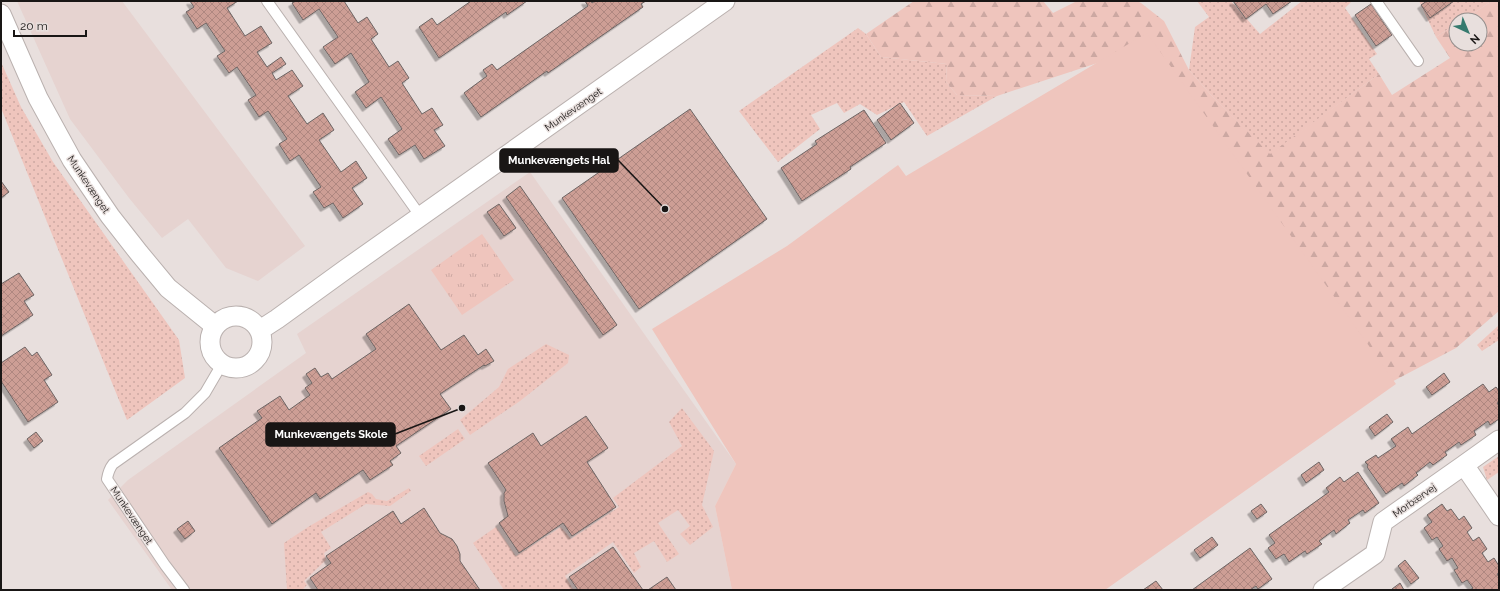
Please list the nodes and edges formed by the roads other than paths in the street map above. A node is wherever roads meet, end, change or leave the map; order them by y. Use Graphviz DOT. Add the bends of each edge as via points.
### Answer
graph roads {
  1 [pos="267,1"];
  2 [pos="725,1"];
  3 [pos="1376,1"];
  4 [pos="1,14"];
  5 [pos="1418,61"];
  6 [pos="421,217"];
  7 [pos="215,326"];
  8 [pos="260,330"];
  9 [pos="222,364"];
  10 [pos="1499,440"];
  11 [pos="1464,465"];
  12 [pos="1499,516"];
  13 [pos="184,590"];
  14 [pos="1323,590"];
  1 -- 6 [label="lane"];
  2 -- 6 [label="street, Munkevænget"];
  3 -- 5 [label="lane"];
  4 -- 7 [label="street, Munkevænget" via="38,98 72,160 110,216 168,288"];
  6 -- 8 [label="street, Munkevænget"];
  7 -- 8 [label="street" via="230,316 239,316 248,318"];
  7 -- 9 [label="street" via="211,346"];
  8 -- 9 [label="street" via="262,347 254,361 238,368"];
  9 -- 13 [label="lane, Munkevænget" via="205,393 185,413 113,464 107,479"];
  10 -- 11 [label="street, Morbærvej"];
  11 -- 12 [label="street"];
  11 -- 14 [label="street, Morbærvej" via="1383,522 1375,554"];
}
